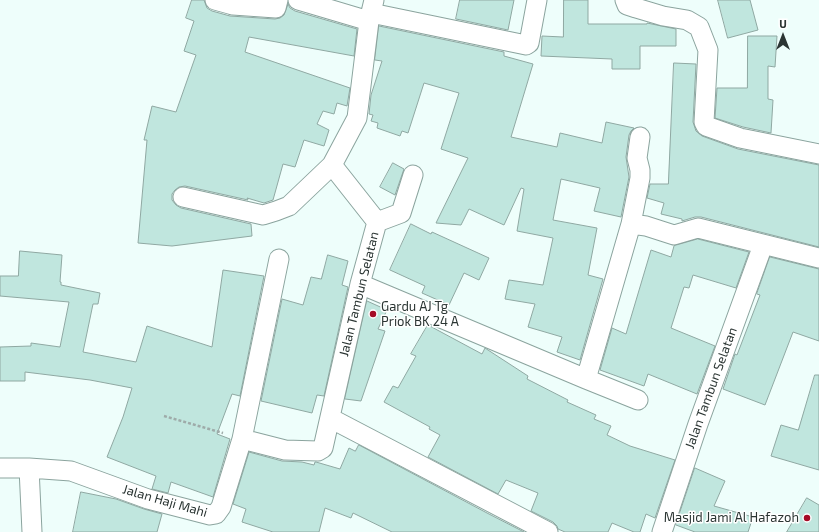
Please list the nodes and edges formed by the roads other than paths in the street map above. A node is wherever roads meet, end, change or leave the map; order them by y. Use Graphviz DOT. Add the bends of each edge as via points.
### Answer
graph roads {
  1 [pos="278,0"];
  2 [pos="298,0"];
  3 [pos="537,0"];
  4 [pos="625,0"];
  5 [pos="228,2"];
  6 [pos="371,11"];
  7 [pos="640,137"];
  8 [pos="819,154"];
  9 [pos="332,165"];
  10 [pos="413,175"];
  11 [pos="183,197"];
  12 [pos="377,222"];
  13 [pos="631,224"];
  14 [pos="763,245"];
  15 [pos="819,258"];
  16 [pos="279,259"];
  17 [pos="360,284"];
  18 [pos="586,379"];
  19 [pos="638,400"];
  20 [pos="330,418"];
  21 [pos="242,439"];
  22 [pos="0,468"];
  23 [pos="29,468"];
  24 [pos="529,527"];
  25 [pos="32,532"];
  26 [pos="548,532"];
  27 [pos="662,532"];
  1 -- 5 [label="street" via="276,8"];
  2 -- 6 [label="street"];
  3 -- 6 [label="street" via="529,43 526,44"];
  4 -- 8 [label="street" via="627,5 687,20 699,27 708,50 704,122 706,126 740,138"];
  6 -- 9 [label="street" via="357,118"];
  7 -- 13 [label="street" via="637,158 640,178"];
  9 -- 11 [label="street" via="289,206 263,215"];
  9 -- 12 [label="street, Jalan Tambun Selatan"];
  10 -- 12 [label="street" via="401,213"];
  12 -- 17 [label="street, Jalan Tambun Selatan"];
  13 -- 14 [label="street" via="674,235 698,228"];
  13 -- 18 [label="street"];
  14 -- 15 [label="street"];
  14 -- 27 [label="street, Jalan Tambun Selatan"];
  16 -- 21 [label="street"];
  17 -- 18 [label="street"];
  17 -- 20 [label="street, Jalan Tambun Selatan"];
  18 -- 19 [label="street"];
  20 -- 21 [label="street, Jalan Tambun Selatan" via="324,446 318,451 285,450"];
  20 -- 24 [label="street"];
  21 -- 23 [label="street, Jalan Haji Mahi" via="221,507 213,515 148,499 71,471"];
  22 -- 23 [label="street, Jalan Haji Mahi"];
  23 -- 25 [label="street"];
  24 -- 26 [label="street"];
}
